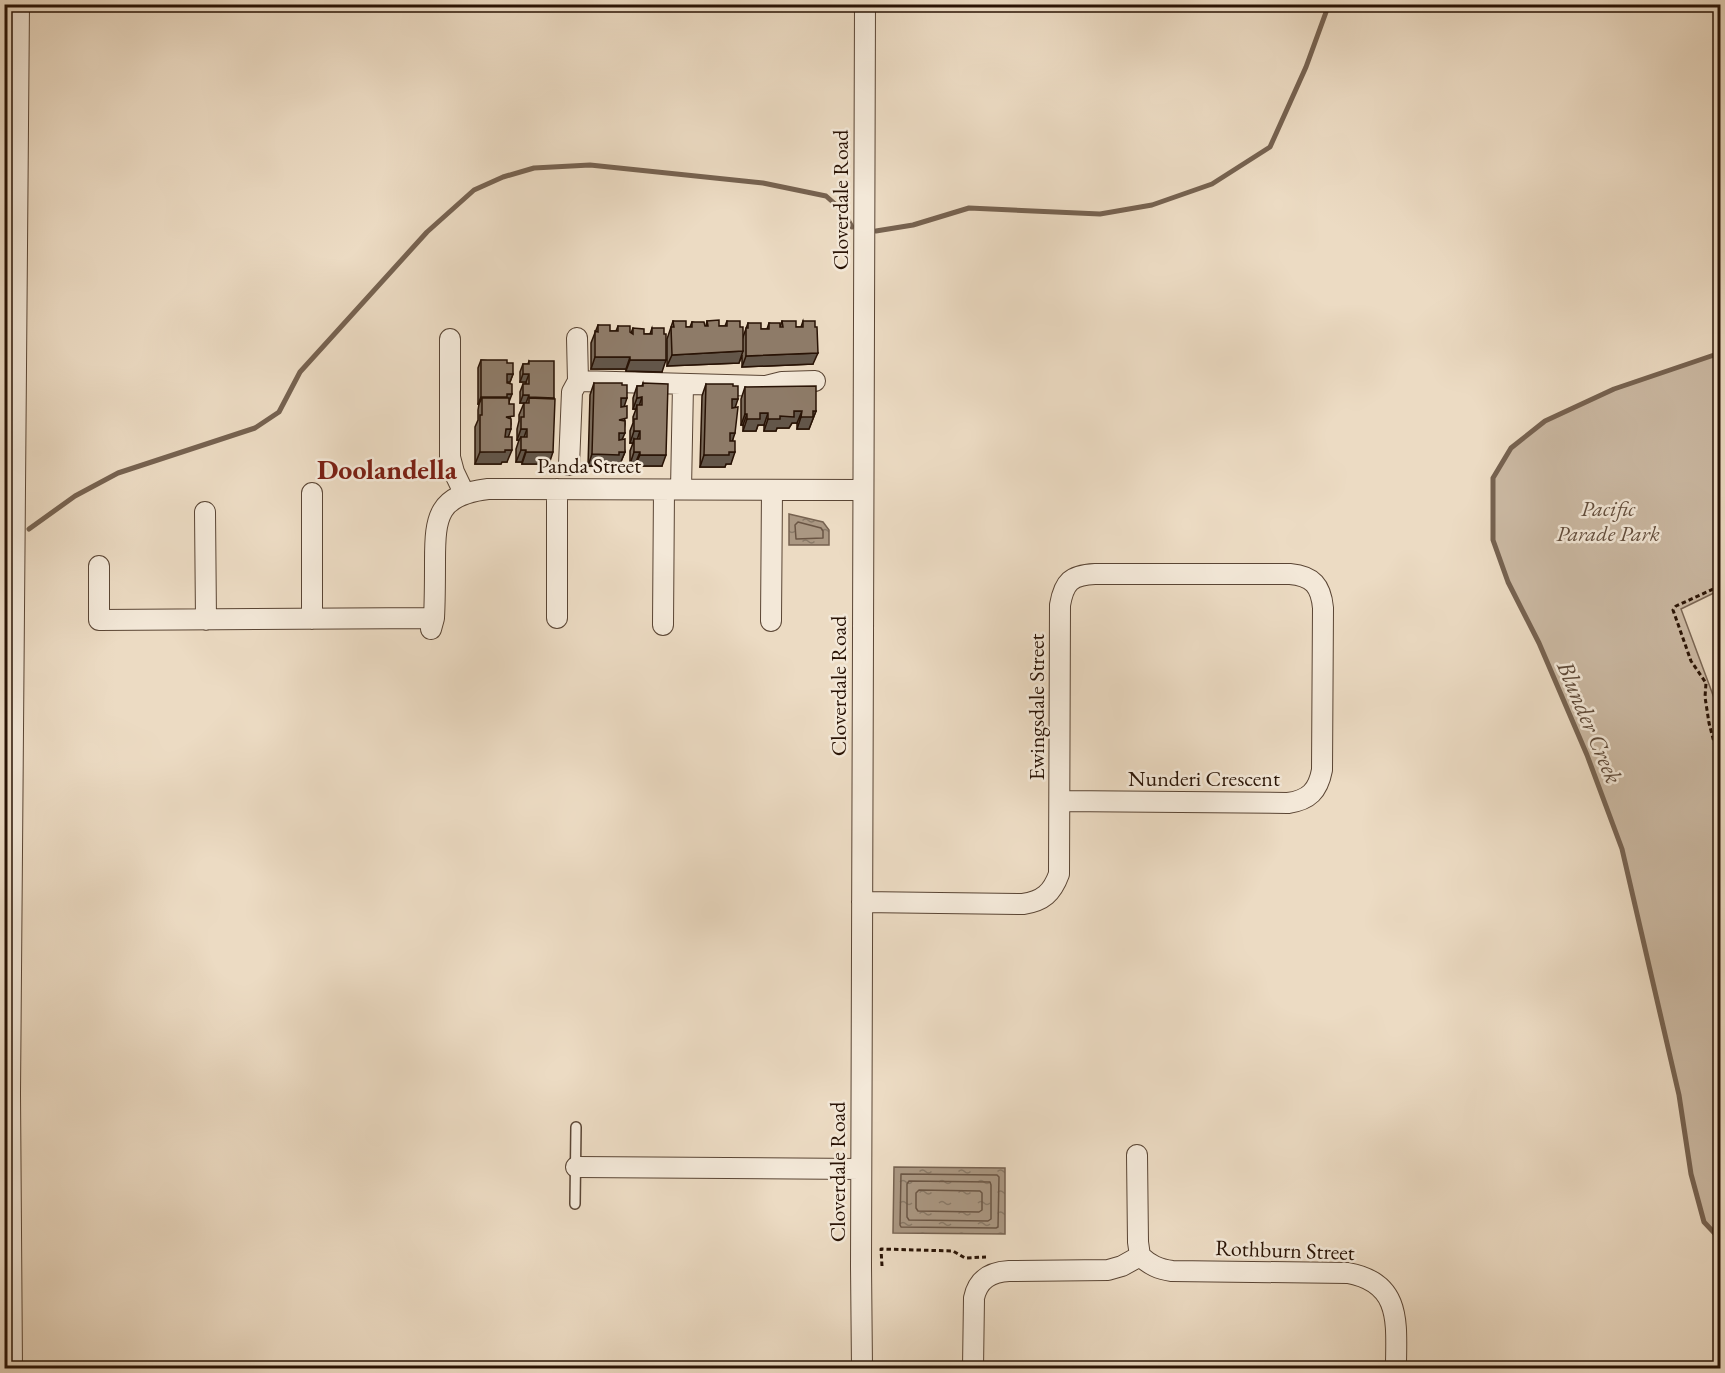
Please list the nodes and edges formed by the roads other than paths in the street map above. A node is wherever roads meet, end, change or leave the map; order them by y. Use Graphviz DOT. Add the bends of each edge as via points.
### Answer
graph roads {
  1 [pos="19,4"];
  2 [pos="865,4"];
  3 [pos="11,165"];
  4 [pos="577,338"];
  5 [pos="450,339"];
  6 [pos="578,381"];
  7 [pos="815,381"];
  8 [pos="683,385"];
  9 [pos="569,465"];
  10 [pos="557,489"];
  11 [pos="672,490"];
  12 [pos="772,490"];
  13 [pos="863,490"];
  14 [pos="312,493"];
  15 [pos="464,493"];
  16 [pos="205,512"];
  17 [pos="99,567"];
  18 [pos="1316,584"];
  19 [pos="557,618"];
  20 [pos="312,619"];
  21 [pos="206,620"];
  22 [pos="771,621"];
  23 [pos="663,625"];
  24 [pos="9,712"];
  25 [pos="1060,801"];
  26 [pos="862,902"];
  27 [pos="576,1127"];
  28 [pos="1137,1155"];
  29 [pos="576,1167"];
  30 [pos="861,1169"];
  31 [pos="575,1204"];
  32 [pos="1140,1256"];
  33 [pos="12,1368"];
  34 [pos="862,1368"];
  35 [pos="973,1368"];
  36 [pos="1396,1368"];
  1 -- 3 [label="street"];
  2 -- 13 [label="street, Cloverdale Road"];
  3 -- 24 [label="street"];
  4 -- 6 [label="street"];
  5 -- 15 [label="street" via="450,457"];
  6 -- 8 [label="street"];
  6 -- 9 [label="street" via="572,392"];
  7 -- 8 [label="street" via="766,386"];
  8 -- 11 [label="street"];
  10 -- 11 [label="street, Panda Street"];
  10 -- 15 [label="street, Panda Street"];
  10 -- 19 [label="street"];
  11 -- 12 [label="street, Panda Street"];
  11 -- 23 [label="street"];
  12 -- 13 [label="street, Panda Street"];
  12 -- 22 [label="street"];
  13 -- 26 [label="street, Cloverdale Road"];
  14 -- 20 [label="street"];
  15 -- 20 [label="street" via="444,508 437,520 433,623"];
  16 -- 21 [label="street"];
  17 -- 21 [label="street" via="99,620"];
  18 -- 25 [label="street, Nunderi Crescent" via="1323,608 1322,770 1311,795 1288,803"];
  18 -- 25 [label="street, Ewingsdale Street" via="1290,574 1095,574 1071,580 1065,586 1060,605"];
  20 -- 21 [label="street"];
  24 -- 33 [label="street"];
  25 -- 26 [label="street, Ewingsdale Street" via="1059,874 1050,893 1035,902"];
  26 -- 30 [label="street, Cloverdale Road"];
  27 -- 29 [label="lane"];
  28 -- 32 [label="street"];
  29 -- 30 [label="street"];
  29 -- 31 [label="lane"];
  30 -- 34 [label="street, Cloverdale Road"];
  32 -- 35 [label="street" via="1108,1270 997,1272 983,1279 975,1291"];
  32 -- 36 [label="street, Rothburn Street" via="1151,1265 1172,1271 1362,1275 1379,1285 1392,1303"];
}
